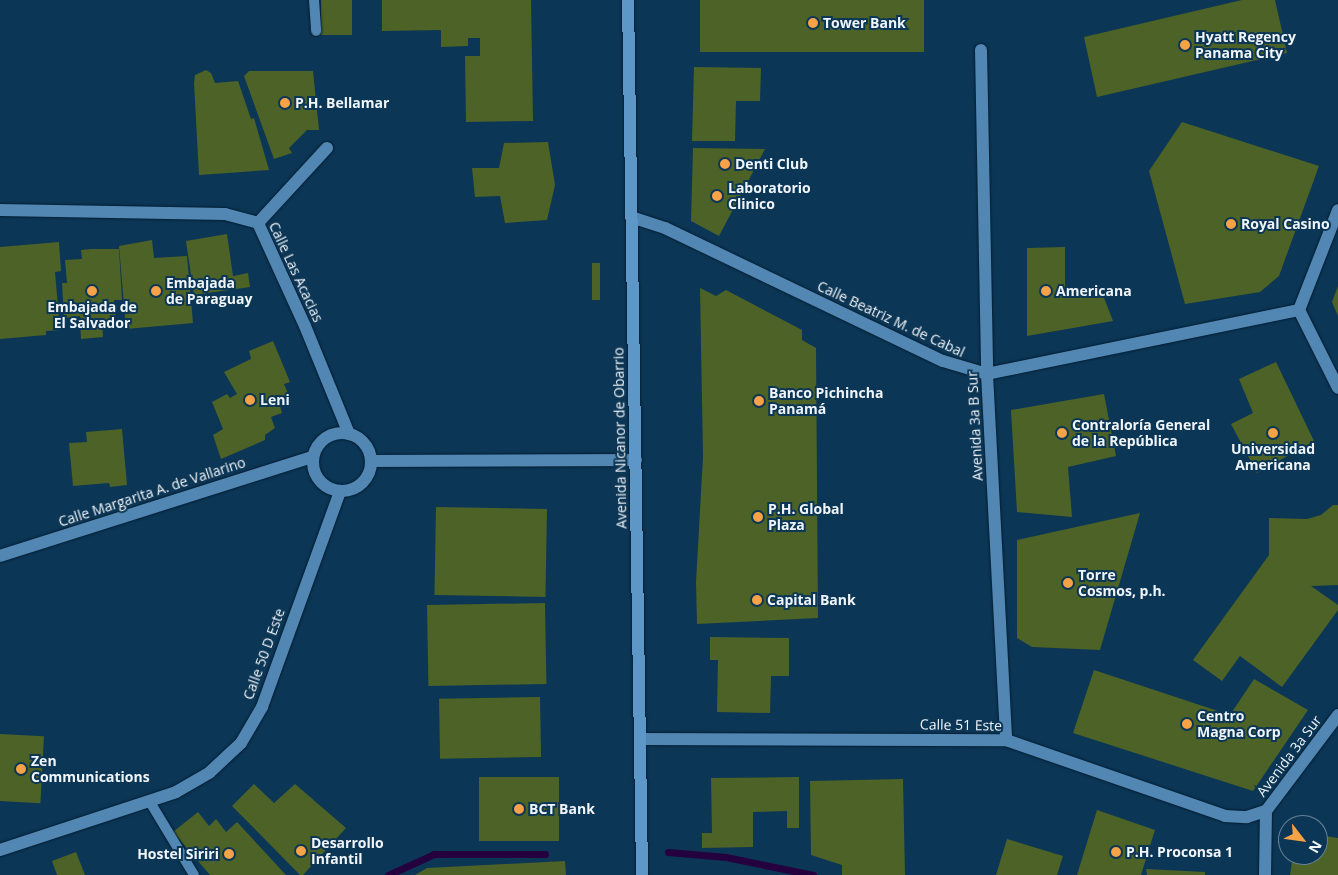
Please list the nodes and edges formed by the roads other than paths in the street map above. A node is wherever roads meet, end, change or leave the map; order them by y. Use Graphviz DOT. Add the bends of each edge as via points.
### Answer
graph roads {
  1 [pos="314,0"];
  2 [pos="628,0"];
  3 [pos="316,31"];
  4 [pos="981,50"];
  5 [pos="327,148"];
  6 [pos="0,210"];
  7 [pos="1338,210"];
  8 [pos="630,217"];
  9 [pos="258,223"];
  10 [pos="1299,310"];
  11 [pos="987,374"];
  12 [pos="1338,388"];
  13 [pos="349,434"];
  14 [pos="313,457"];
  15 [pos="636,460"];
  16 [pos="371,461"];
  17 [pos="340,491"];
  18 [pos="0,556"];
  19 [pos="1338,715"];
  20 [pos="641,739"];
  21 [pos="1006,740"];
  22 [pos="150,802"];
  23 [pos="1266,811"];
  24 [pos="0,850"];
  25 [pos="194,875"];
  26 [pos="642,875"];
  27 [pos="1265,875"];
  1 -- 3 [label="lane"];
  2 -- 8 [label="main road, Avenida Nicanor de Obarrio"];
  4 -- 11 [label="street, Avenida 3a B Sur"];
  5 -- 9 [label="street"];
  6 -- 9 [label="street, Calle Las Acacias" via="225,214"];
  7 -- 10 [label="street"];
  8 -- 11 [label="street, Calle Beatriz M. de Cabal" via="665,228 943,361"];
  8 -- 15 [label="main road, Avenida Nicanor de Obarrio"];
  9 -- 13 [label="street, Calle Las Acacias"];
  10 -- 11 [label="street, Calle Beatriz M. de Cabal"];
  10 -- 12 [label="street"];
  11 -- 21 [label="street, Avenida 3a B Sur"];
  13 -- 14 [label="street" via="330,435 322,441"];
  13 -- 16 [label="street" via="365,444"];
  14 -- 17 [label="street" via="316,476 322,483"];
  14 -- 18 [label="street, Calle Margarita A. de Vallarino"];
  15 -- 16 [label="street"];
  15 -- 20 [label="main road, Avenida Nicanor de Obarrio"];
  16 -- 17 [label="street" via="365,480 349,490"];
  17 -- 22 [label="street, Calle 50 D Este" via="262,707 241,743 210,772 176,792"];
  19 -- 23 [label="street, Avenida 3a Sur"];
  20 -- 21 [label="street, Calle 51 Este"];
  20 -- 26 [label="main road, Avenida Nicanor de Obarrio"];
  21 -- 23 [label="street, Calle 51 Este" via="1225,816 1247,817"];
  22 -- 24 [label="street, Calle 50 D Este"];
  22 -- 25 [label="lane"];
  23 -- 27 [label="street, Avenida 3a Sur"];
}
